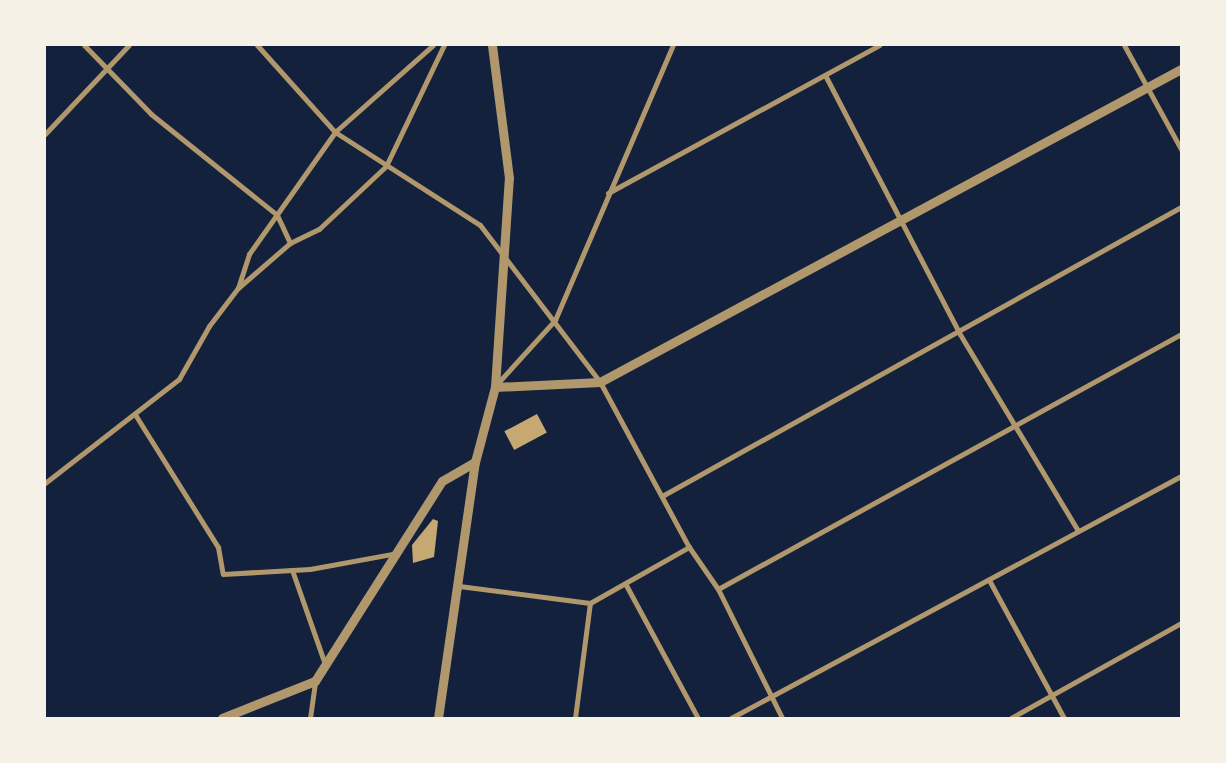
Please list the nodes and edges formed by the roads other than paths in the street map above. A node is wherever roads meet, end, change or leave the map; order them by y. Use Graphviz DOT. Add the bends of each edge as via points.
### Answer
graph roads {
  1 [pos="84,45"];
  2 [pos="129,45"];
  3 [pos="257,45"];
  4 [pos="433,45"];
  5 [pos="444,45"];
  6 [pos="492,45"];
  7 [pos="673,45"];
  8 [pos="880,45"];
  9 [pos="1124,45"];
  10 [pos="1181,69"];
  11 [pos="105,70"];
  12 [pos="825,75"];
  13 [pos="1147,88"];
  14 [pos="335,132"];
  15 [pos="45,134"];
  16 [pos="1181,149"];
  17 [pos="386,166"];
  18 [pos="608,193"];
  19 [pos="1181,207"];
  20 [pos="277,215"];
  21 [pos="902,221"];
  22 [pos="290,243"];
  23 [pos="504,256"];
  24 [pos="238,288"];
  25 [pos="555,320"];
  26 [pos="958,331"];
  27 [pos="1181,334"];
  28 [pos="600,382"];
  29 [pos="495,387"];
  30 [pos="136,416"];
  31 [pos="1017,424"];
  32 [pos="475,462"];
  33 [pos="1181,476"];
  34 [pos="45,483"];
  35 [pos="662,496"];
  36 [pos="1078,532"];
  37 [pos="689,547"];
  38 [pos="397,553"];
  39 [pos="292,570"];
  40 [pos="989,580"];
  41 [pos="626,585"];
  42 [pos="459,586"];
  43 [pos="718,589"];
  44 [pos="590,603"];
  45 [pos="1181,623"];
  46 [pos="325,664"];
  47 [pos="315,681"];
  48 [pos="1052,695"];
  49 [pos="771,698"];
  50 [pos="222,718"];
  51 [pos="310,718"];
  52 [pos="438,718"];
  53 [pos="575,718"];
  54 [pos="698,718"];
  55 [pos="731,718"];
  56 [pos="782,718"];
  57 [pos="1011,718"];
  58 [pos="1064,718"];
  1 -- 11 [label="street"];
  2 -- 11 [label="street"];
  3 -- 14 [label="street"];
  4 -- 14 [label="street"];
  5 -- 17 [label="street"];
  6 -- 23 [label="street" via="510,178"];
  7 -- 18 [label="street"];
  8 -- 12 [label="street"];
  9 -- 13 [label="street"];
  10 -- 13 [label="street"];
  11 -- 15 [label="street"];
  11 -- 20 [label="street" via="151,114"];
  12 -- 18 [label="street"];
  12 -- 21 [label="street"];
  13 -- 16 [label="street"];
  13 -- 21 [label="street"];
  14 -- 17 [label="street"];
  14 -- 20 [label="street"];
  17 -- 22 [label="street" via="319,229"];
  17 -- 23 [label="street" via="480,224"];
  18 -- 25 [label="street"];
  19 -- 26 [label="street"];
  20 -- 22 [label="street"];
  20 -- 24 [label="street" via="249,254"];
  21 -- 26 [label="street"];
  21 -- 28 [label="street"];
  22 -- 24 [label="street"];
  23 -- 25 [label="street"];
  23 -- 29 [label="street"];
  24 -- 30 [label="street" via="208,326 179,379"];
  25 -- 28 [label="street"];
  25 -- 29 [label="street"];
  26 -- 31 [label="street"];
  26 -- 35 [label="street"];
  27 -- 31 [label="street"];
  28 -- 29 [label="street"];
  28 -- 35 [label="street"];
  29 -- 32 [label="street"];
  30 -- 34 [label="street"];
  30 -- 39 [label="street" via="218,547 223,574"];
  31 -- 36 [label="street"];
  31 -- 43 [label="street"];
  32 -- 38 [label="street" via="442,481"];
  32 -- 42 [label="street"];
  33 -- 36 [label="street"];
  35 -- 37 [label="street"];
  36 -- 40 [label="street"];
  37 -- 41 [label="street"];
  37 -- 43 [label="street"];
  38 -- 39 [label="street"];
  38 -- 46 [label="street"];
  39 -- 46 [label="street"];
  40 -- 48 [label="street"];
  40 -- 49 [label="street"];
  41 -- 44 [label="street"];
  41 -- 54 [label="street"];
  42 -- 44 [label="street"];
  42 -- 52 [label="street"];
  43 -- 49 [label="street"];
  44 -- 53 [label="street"];
  45 -- 48 [label="street"];
  46 -- 47 [label="street"];
  47 -- 50 [label="street"];
  47 -- 51 [label="street"];
  48 -- 57 [label="street"];
  48 -- 58 [label="street"];
  49 -- 55 [label="street"];
  49 -- 56 [label="street"];
}
